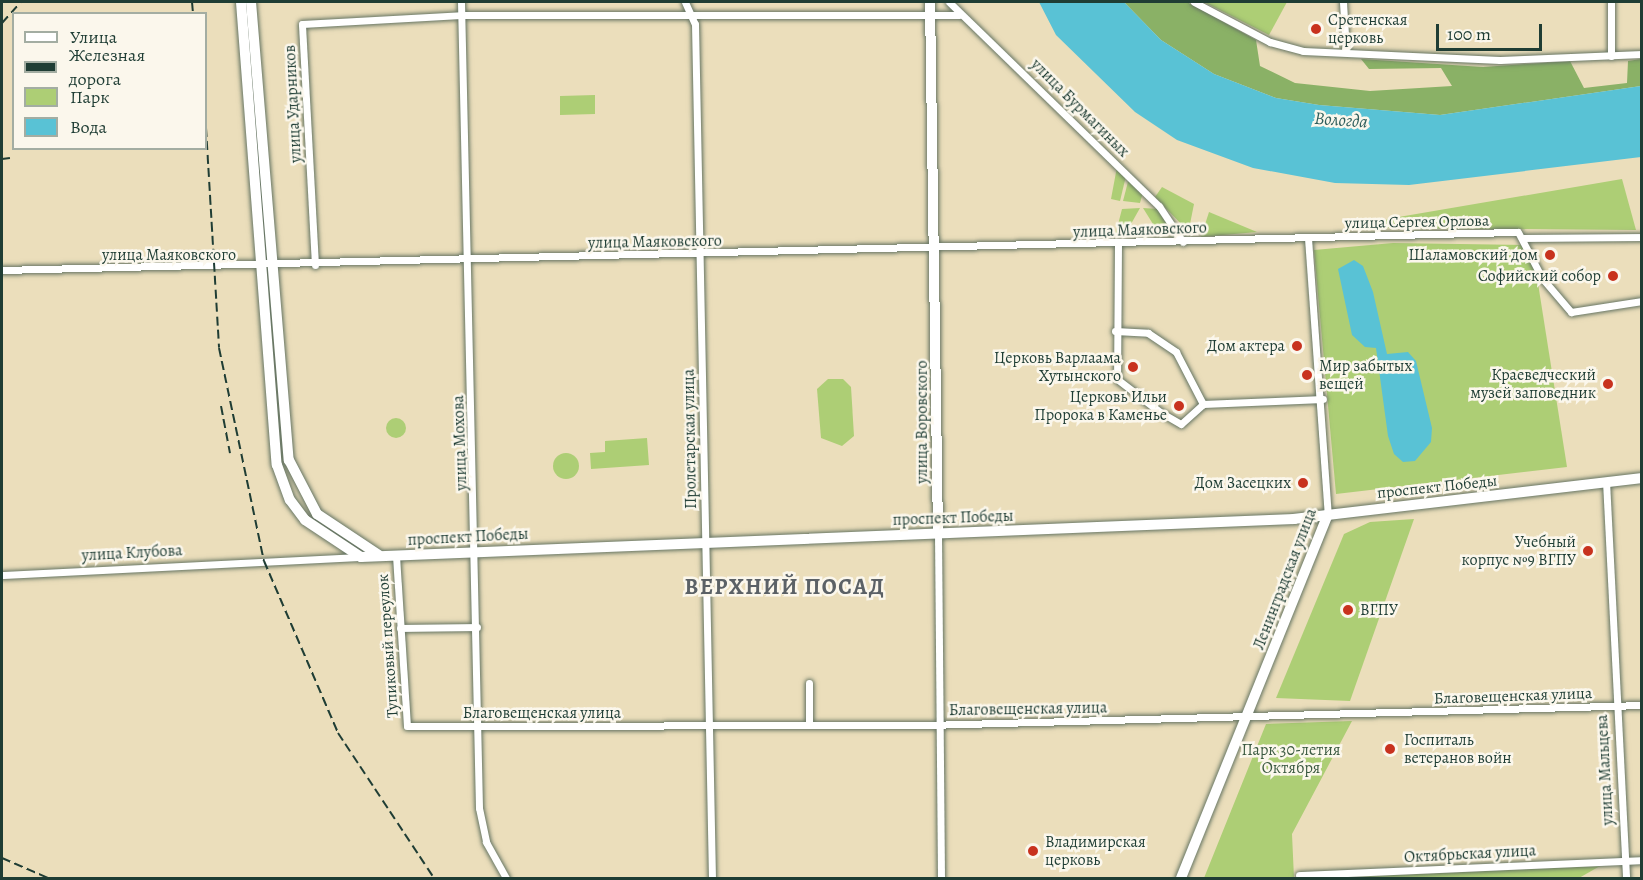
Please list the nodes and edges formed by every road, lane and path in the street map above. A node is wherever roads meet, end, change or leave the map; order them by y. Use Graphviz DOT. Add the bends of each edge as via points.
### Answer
graph roads {
  1 [pos="241,2"];
  2 [pos="251,2"];
  3 [pos="461,2"];
  4 [pos="686,2"];
  5 [pos="930,2"];
  6 [pos="949,2"];
  7 [pos="1194,2"];
  8 [pos="1342,2"];
  9 [pos="1611,2"];
  10 [pos="691,13"];
  11 [pos="461,15"];
  12 [pos="958,15"];
  13 [pos="931,17"];
  14 [pos="1346,51"];
  15 [pos="1641,54"];
  16 [pos="1611,56"];
  17 [pos="1641,237"];
  18 [pos="1308,238"];
  19 [pos="1524,238"];
  20 [pos="1183,242"];
  21 [pos="1118,244"];
  22 [pos="935,250"];
  23 [pos="700,254"];
  24 [pos="468,260"];
  25 [pos="315,265"];
  26 [pos="268,267"];
  27 [pos="2,270"];
  28 [pos="1641,301"];
  29 [pos="1115,331"];
  30 [pos="1323,399"];
  31 [pos="1203,404"];
  32 [pos="1641,478"];
  33 [pos="1606,481"];
  34 [pos="1328,515"];
  35 [pos="938,534"];
  36 [pos="706,543"];
  37 [pos="477,552"];
  38 [pos="382,556"];
  39 [pos="396,556"];
  40 [pos="361,558"];
  41 [pos="264,561"];
  42 [pos="2,575"];
  43 [pos="477,627"];
  44 [pos="400,628"];
  45 [pos="809,683"];
  46 [pos="1641,705"];
  47 [pos="1615,706"];
  48 [pos="1246,717"];
  49 [pos="941,724"];
  50 [pos="809,725"];
  51 [pos="414,726"];
  52 [pos="478,726"];
  53 [pos="709,727"];
  54 [pos="1625,860"];
  55 [pos="1641,860"];
  56 [pos="1299,874"];
  57 [pos="507,879"];
  58 [pos="712,879"];
  59 [pos="941,879"];
  60 [pos="1181,879"];
  61 [pos="1626,879"];
  1 -- 26 [label="main road"];
  2 -- 26 [label="main road"];
  3 -- 11 [label="street, улица Мохова"];
  4 -- 10 [label="street, Пролетарская улица"];
  5 -- 13 [label="main road, улица Воровского"];
  6 -- 12 [label="street, улица Бурмагиных"];
  7 -- 14 [label="street" via="1270,42 1303,51"];
  8 -- 14 [label="street"];
  9 -- 16 [label="street"];
  10 -- 11 [label="street, улица Ударников"];
  10 -- 13 [label="street, улица Ударников"];
  10 -- 23 [label="street, Пролетарская улица"];
  11 -- 24 [label="street, улица Мохова"];
  11 -- 25 [label="street, улица Ударников" via="302,24"];
  12 -- 13 [label="street, улица Ударников"];
  12 -- 20 [label="street, улица Бурмагиных" via="1030,75 1159,206"];
  13 -- 22 [label="main road, улица Воровского"];
  14 -- 16 [label="street" via="1500,60"];
  15 -- 16 [label="street"];
  17 -- 19 [label="street, улица Сергея Орлова"];
  18 -- 19 [label="street, улица Сергея Орлова" via="1518,232"];
  18 -- 20 [label="street, улица Маяковского"];
  18 -- 30 [label="street, Ленинградская улица"];
  19 -- 28 [label="street" via="1542,278 1571,312"];
  20 -- 21 [label="street, улица Маяковского"];
  21 -- 22 [label="street, улица Маяковского"];
  21 -- 29 [label="street"];
  22 -- 23 [label="street, улица Маяковского"];
  22 -- 35 [label="main road, улица Воровского"];
  23 -- 24 [label="street, улица Маяковского"];
  23 -- 36 [label="street, Пролетарская улица"];
  24 -- 25 [label="street, улица Маяковского"];
  24 -- 37 [label="street, улица Мохова"];
  25 -- 26 [label="street, улица Маяковского"];
  26 -- 27 [label="street, улица Маяковского"];
  26 -- 38 [label="main road" via="285,439 293,475 322,519"];
  26 -- 40 [label="main road" via="274,442 282,483 310,525"];
  29 -- 31 [label="street" via="1148,333 1176,352"];
  29 -- 31 [label="street" via="1117,379 1181,424"];
  30 -- 31 [label="street"];
  30 -- 34 [label="street, Ленинградская улица"];
  32 -- 33 [label="main road, проспект Победы"];
  33 -- 34 [label="main road, проспект Победы"];
  33 -- 47 [label="street, улица Мальцева"];
  34 -- 35 [label="main road, проспект Победы"];
  34 -- 48 [label="main road, Ленинградская улица"];
  35 -- 36 [label="main road, проспект Победы"];
  35 -- 49 [label="street, улица Воровского"];
  36 -- 37 [label="main road, проспект Победы"];
  36 -- 53 [label="street, Пролетарская улица"];
  37 -- 39 [label="main road, проспект Победы"];
  37 -- 43 [label="street, улица Мохова"];
  38 -- 39 [label="main road, проспект Победы"];
  38 -- 40 [label="main road, проспект Победы"];
  39 -- 44 [label="street, Тупиковый переулок"];
  40 -- 41 [label="street, проспект Победы"];
  41 -- 42 [label="street, улица Клубова"];
  43 -- 44 [label="street"];
  43 -- 52 [label="street, улица Мохова"];
  44 -- 51 [label="street, Тупиковый переулок" via="406,726"];
  45 -- 50 [label="street"];
  46 -- 47 [label="street, Благовещенская улица"];
  47 -- 48 [label="street, Благовещенская улица"];
  47 -- 54 [label="street, улица Мальцева"];
  48 -- 49 [label="street, Благовещенская улица"];
  48 -- 60 [label="main road, Ленинградская улица"];
  49 -- 50 [label="street, Благовещенская улица"];
  49 -- 59 [label="street, улица Воровского"];
  50 -- 53 [label="street, Благовещенская улица"];
  51 -- 52 [label="street, Благовещенская улица"];
  52 -- 53 [label="street, Благовещенская улица"];
  52 -- 57 [label="street, улица Мохова" via="481,826"];
  53 -- 58 [label="street, Пролетарская улица"];
  54 -- 55 [label="street, Октябрьская улица"];
  54 -- 56 [label="street, Октябрьская улица"];
  54 -- 61 [label="street, улица Мальцева"];
}
